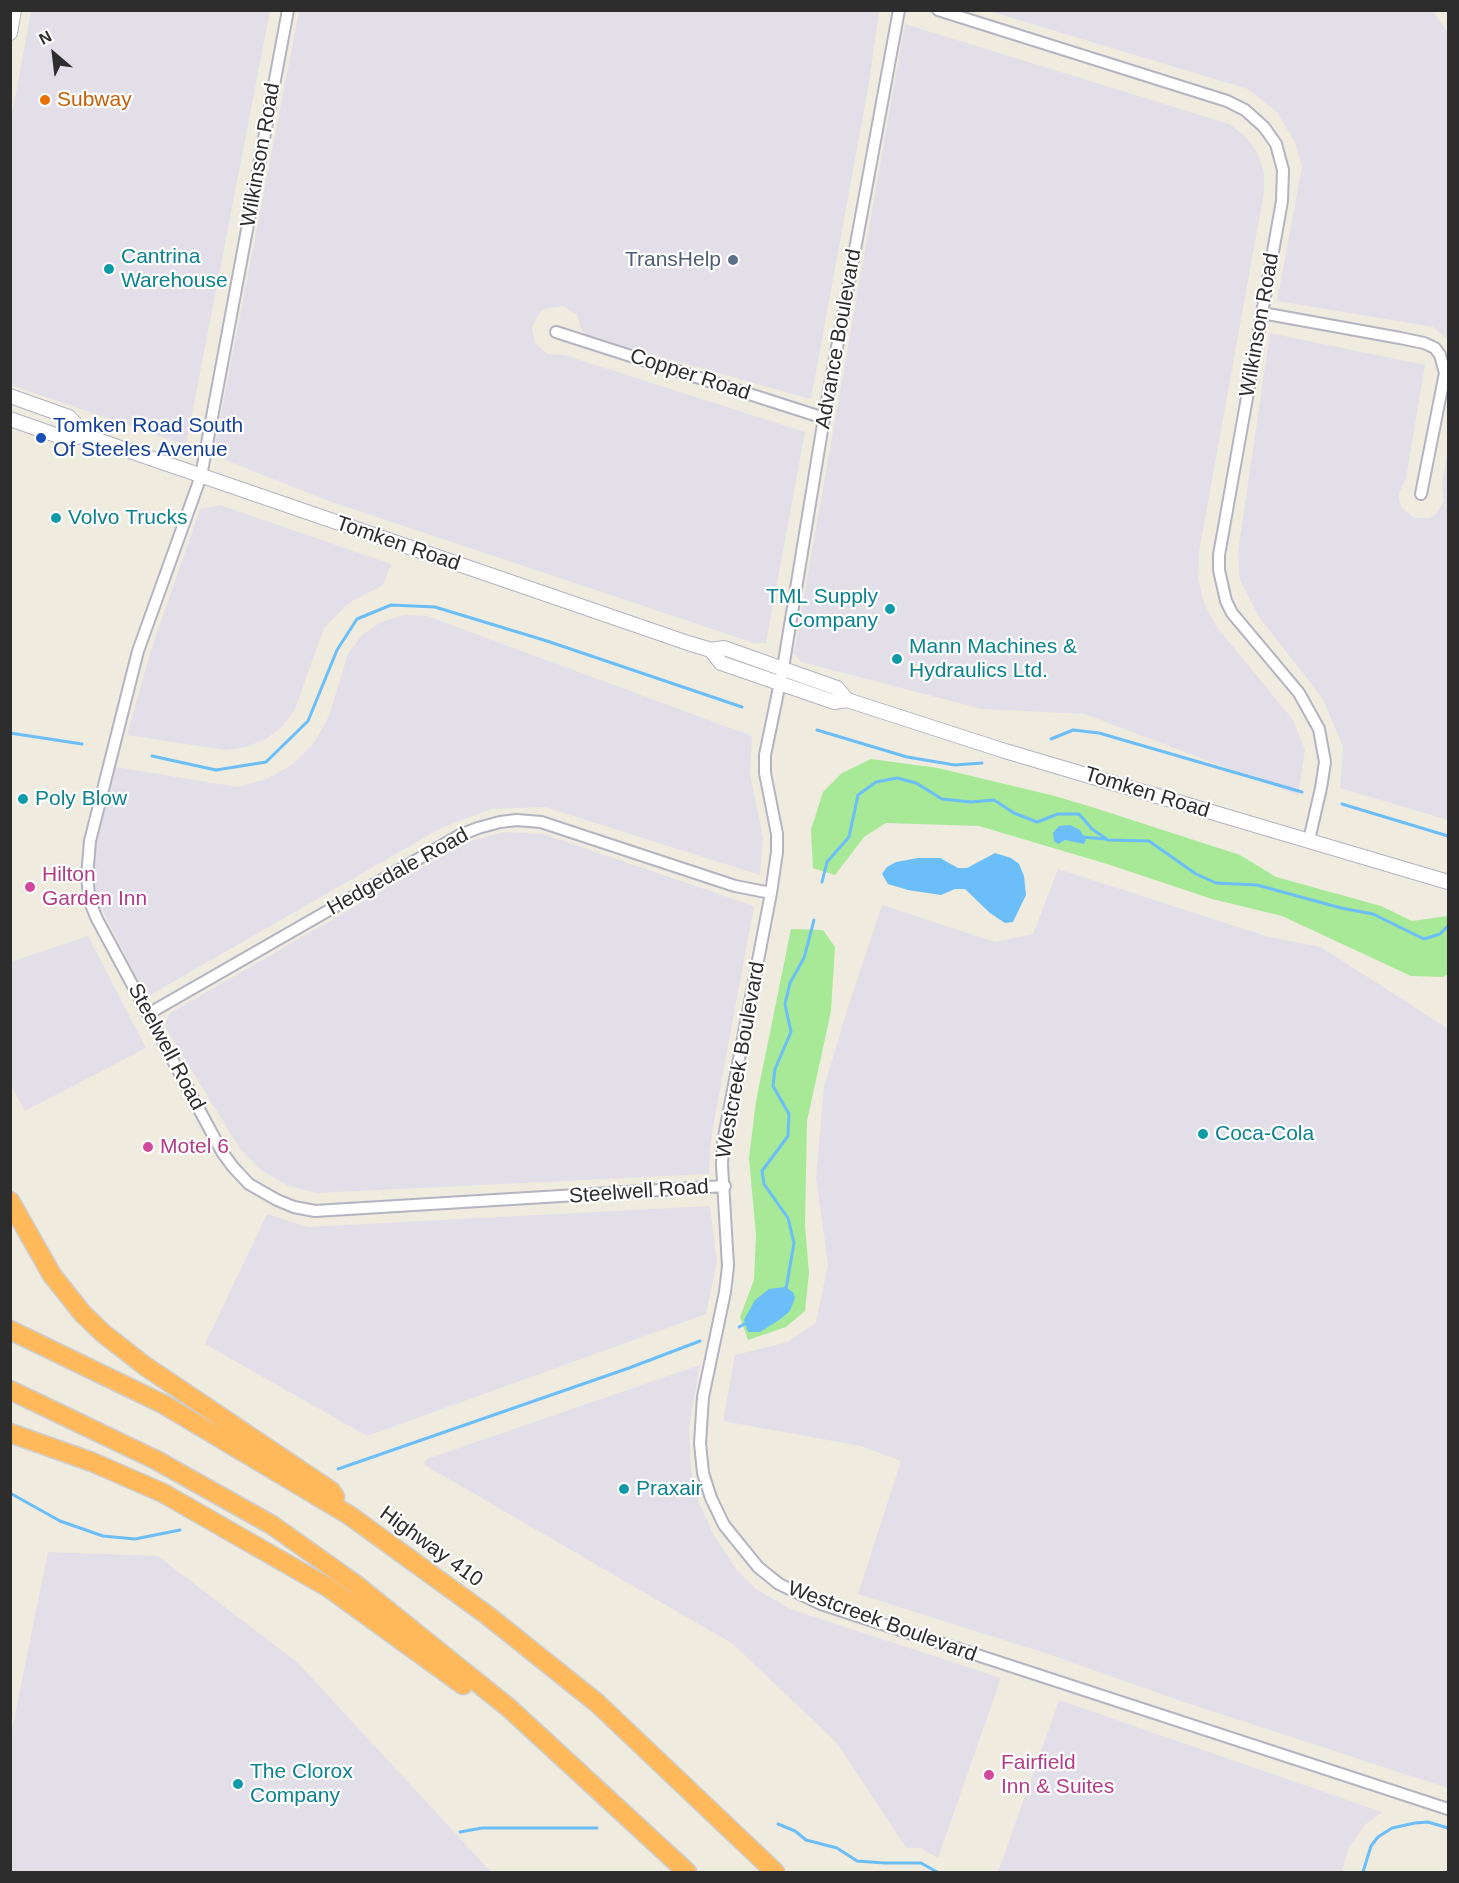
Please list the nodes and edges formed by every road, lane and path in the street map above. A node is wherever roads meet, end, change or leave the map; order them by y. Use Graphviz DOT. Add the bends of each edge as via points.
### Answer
graph roads {
  1 [pos="14,10"];
  2 [pos="288,10"];
  3 [pos="899,10"];
  4 [pos="938,10"];
  5 [pos="10,33"];
  6 [pos="1262,313"];
  7 [pos="556,332"];
  8 [pos="10,396"];
  9 [pos="824,418"];
  10 [pos="10,419"];
  11 [pos="86,436"];
  12 [pos="201,476"];
  13 [pos="1421,494"];
  14 [pos="711,650"];
  15 [pos="783,668"];
  16 [pos="780,684"];
  17 [pos="847,700"];
  18 [pos="1309,840"];
  19 [pos="1449,882"];
  20 [pos="771,893"];
  21 [pos="148,1014"];
  22 [pos="724,1186"];
  23 [pos="10,1201"];
  24 [pos="10,1330"];
  25 [pos="10,1390"];
  26 [pos="10,1433"];
  27 [pos="349,1515"];
  28 [pos="509,1708"];
  29 [pos="1449,1809"];
  30 [pos="687,1872"];
  31 [pos="775,1872"];
  1 -- 5 [label="main road"];
  2 -- 12 [label="street, Wilkinson Road"];
  3 -- 9 [label="street, Advance Boulevard"];
  4 -- 6 [label="street, Wilkinson Road" via="1227,101 1264,127 1276,144 1284,186"];
  6 -- 13 [label="street" via="1400,338 1434,348 1445,373"];
  6 -- 18 [label="street, Wilkinson Road" via="1219,570 1232,613 1299,693 1318,729 1325,762"];
  7 -- 9 [label="street, Copper Road"];
  8 -- 11 [label="main road, Tomken Road" via="69,417"];
  9 -- 15 [label="street, Advance Boulevard"];
  10 -- 11 [label="main road, Tomken Road" via="64,438"];
  11 -- 12 [label="main road, Tomken Road"];
  12 -- 14 [label="main road, Tomken Road"];
  12 -- 21 [label="street, Steelwell Road" via="138,651 87,861 90,902 97,920"];
  14 -- 15 [label="main road, Tomken Road" via="724,648"];
  14 -- 16 [label="main road, Tomken Road" via="721,663"];
  15 -- 16 [label="street, Westcreek Boulevard"];
  15 -- 17 [label="main road, Tomken Road" via="837,688"];
  16 -- 17 [label="main road, Tomken Road" via="834,702"];
  16 -- 20 [label="street, Westcreek Boulevard" via="765,755 777,834"];
  17 -- 18 [label="main road, Tomken Road"];
  18 -- 19 [label="main road, Tomken Road"];
  20 -- 21 [label="street, Hedgedale Road" via="541,822 500,822 460,835"];
  20 -- 22 [label="street, Westcreek Boulevard" via="723,1142"];
  21 -- 22 [label="street, Steelwell Road" via="233,1167 249,1184 294,1207 325,1210"];
  22 -- 29 [label="street, Westcreek Boulevard" via="728,1266 703,1397 700,1443 703,1473 719,1516 758,1567 779,1584 821,1604"];
  23 -- 27 [label="highway" via="52,1275 104,1334 331,1491"];
  24 -- 27 [label="highway, Highway 410" via="163,1404"];
  25 -- 28 [label="highway" via="156,1460 272,1525 355,1584"];
  26 -- 28 [label="highway" via="163,1493 329,1588 480,1697"];
  27 -- 31 [label="highway, Highway 410" via="487,1615 597,1703"];
  28 -- 30 [label="highway"];
}
